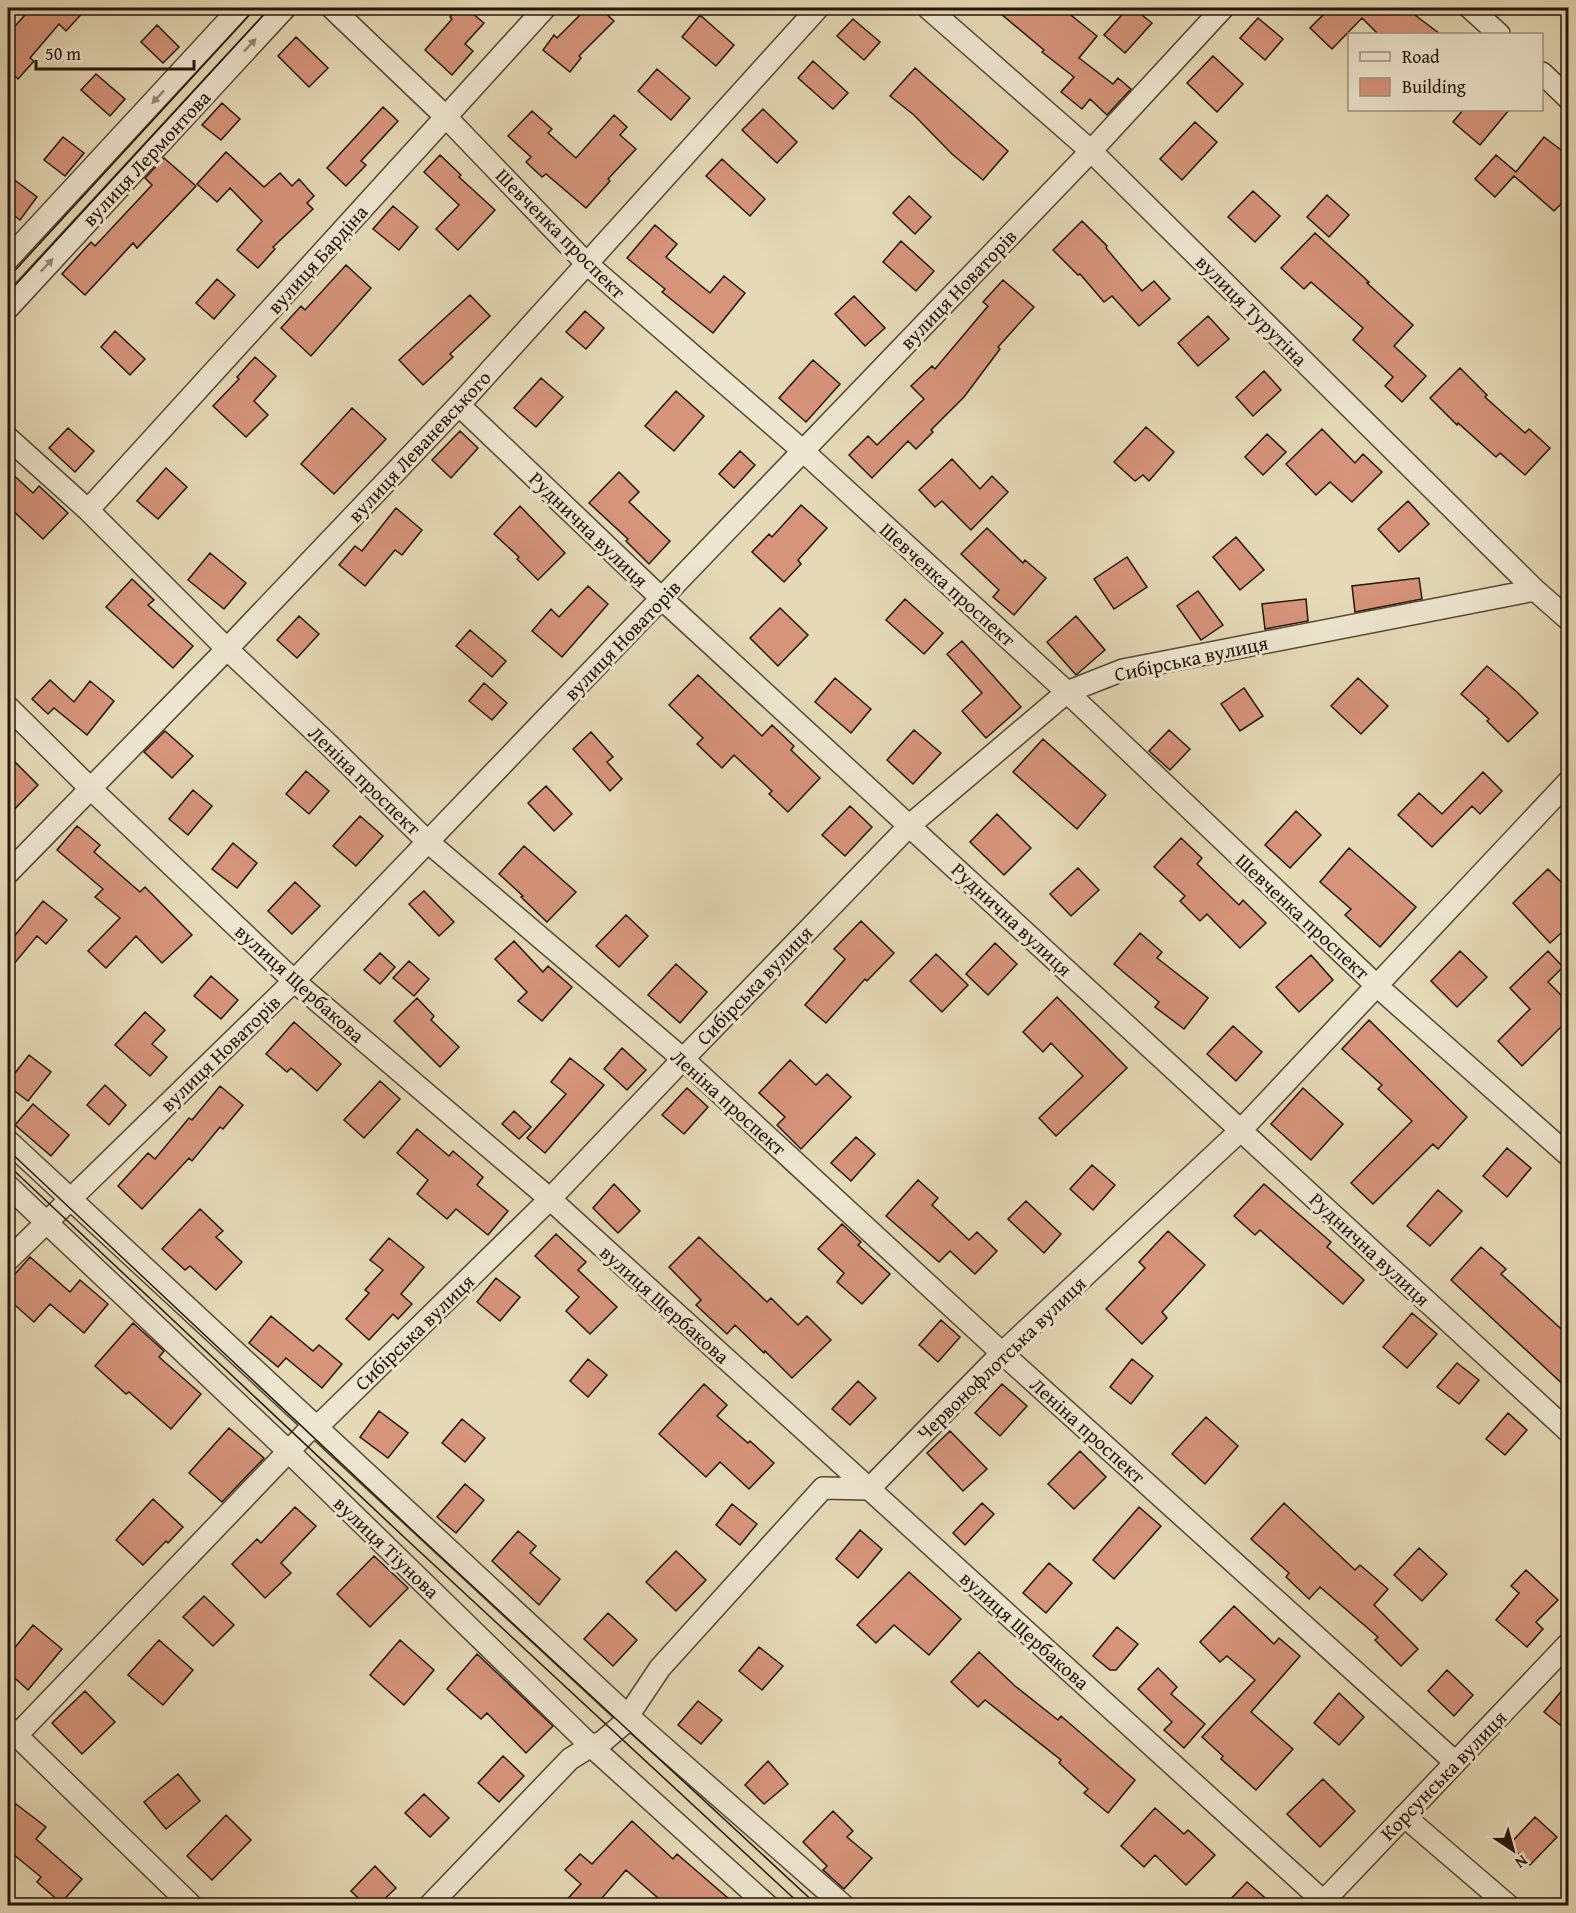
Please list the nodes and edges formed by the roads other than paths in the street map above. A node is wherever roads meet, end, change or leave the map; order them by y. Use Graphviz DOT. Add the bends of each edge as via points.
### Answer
graph roads {
  1 [pos="240,8"];
  2 [pos="285,8"];
  3 [pos="332,8"];
  4 [pos="545,8"];
  5 [pos="818,8"];
  6 [pos="928,8"];
  7 [pos="1223,8"];
  8 [pos="1470,8"];
  9 [pos="1498,33"];
  10 [pos="1543,74"];
  11 [pos="1569,98"];
  12 [pos="446,117"];
  13 [pos="1091,151"];
  14 [pos="8,259"];
  15 [pos="586,263"];
  16 [pos="8,308"];
  17 [pos="459,405"];
  18 [pos="8,438"];
  19 [pos="803,451"];
  20 [pos="88,510"];
  21 [pos="1535,590"];
  22 [pos="661,598"];
  23 [pos="1569,619"];
  24 [pos="227,649"];
  25 [pos="1067,692"];
  26 [pos="8,707"];
  27 [pos="1569,783"];
  28 [pos="91,789"];
  29 [pos="910,825"];
  30 [pos="428,842"];
  31 [pos="8,873"];
  32 [pos="294,981"];
  33 [pos="1377,986"];
  34 [pos="683,1059"];
  35 [pos="1241,1130"];
  36 [pos="8,1141"];
  37 [pos="1569,1155"];
  38 [pos="8,1186"];
  39 [pos="550,1199"];
  40 [pos="71,1200"];
  41 [pos="47,1223"];
  42 [pos="8,1260"];
  43 [pos="1002,1353"];
  44 [pos="317,1427"];
  45 [pos="1569,1431"];
  46 [pos="288,1451"];
  47 [pos="869,1488"];
  48 [pos="1569,1644"];
  49 [pos="628,1716"];
  50 [pos="12,1731"];
  51 [pos="591,1746"];
  52 [pos="1455,1762"];
  53 [pos="1404,1816"];
  54 [pos="1321,1903"];
  55 [pos="192,1905"];
  56 [pos="429,1905"];
  57 [pos="768,1905"];
  58 [pos="844,1905"];
  59 [pos="1509,1905"];
  1 -- 14 [label="street, вулиця Лермонтова, one-way"];
  16 -- 2 [label="street, вулиця Лермонтова, one-way"];
  3 -- 12 [label="street, Шевченка проспект"];
  4 -- 12 [label="street, вулиця Бардіна"];
  5 -- 15 [label="street, вулиця Леваневського"];
  6 -- 13 [label="street, вулиця Турутіна"];
  7 -- 13 [label="street, вулиця Новаторів"];
  8 -- 9 [label="street"];
  10 -- 11 [label="street"];
  12 -- 15 [label="street, Шевченка проспект"];
  12 -- 20 [label="street, вулиця Бардіна"];
  13 -- 19 [label="street, вулиця Новаторів"];
  13 -- 21 [label="street, вулиця Турутіна"];
  15 -- 17 [label="street, вулиця Леваневського"];
  15 -- 19 [label="street, Шевченка проспект"];
  17 -- 22 [label="street, Руднична вулиця"];
  17 -- 24 [label="street, вулиця Леваневського"];
  18 -- 20 [label="street, Леніна проспект"];
  19 -- 22 [label="street, вулиця Новаторів"];
  19 -- 25 [label="street, Шевченка проспект"];
  20 -- 24 [label="street, Леніна проспект"];
  21 -- 23 [label="street, вулиця Турутіна"];
  21 -- 25 [label="street, Сибірська вулиця" via="1123,670"];
  22 -- 29 [label="street, Руднична вулиця"];
  22 -- 30 [label="street, вулиця Новаторів"];
  24 -- 28 [label="street, вулиця Леваневського"];
  24 -- 30 [label="street, Леніна проспект"];
  25 -- 29 [label="street, Сибірська вулиця"];
  25 -- 33 [label="street, Шевченка проспект"];
  26 -- 28 [label="street, вулиця Щербакова"];
  27 -- 33 [label="street, Червонофлотська вулиця"];
  28 -- 31 [label="street, вулиця Леваневського"];
  28 -- 32 [label="street, вулиця Щербакова"];
  29 -- 34 [label="street, Сибірська вулиця"];
  29 -- 35 [label="street, Руднична вулиця"];
  30 -- 32 [label="street, вулиця Новаторів"];
  30 -- 34 [label="street, Леніна проспект"];
  32 -- 39 [label="street, вулиця Щербакова"];
  32 -- 40 [label="street, вулиця Новаторів"];
  33 -- 35 [label="street, Червонофлотська вулиця"];
  33 -- 37 [label="street, Шевченка проспект"];
  34 -- 39 [label="street, Сибірська вулиця"];
  34 -- 43 [label="street, Леніна проспект"];
  35 -- 43 [label="street, Червонофлотська вулиця"];
  35 -- 45 [label="street, Руднична вулиця"];
  36 -- 40 [label="street"];
  38 -- 41 [label="street, вулиця Тіунова"];
  39 -- 44 [label="street, Сибірська вулиця"];
  39 -- 47 [label="street, вулиця Щербакова"];
  40 -- 41 [label="street, вулиця Новаторів"];
  40 -- 44 [label="street"];
  41 -- 42 [label="street, вулиця Новаторів"];
  41 -- 46 [label="street, вулиця Тіунова"];
  43 -- 47 [label="street, Червонофлотська вулиця"];
  43 -- 52 [label="street, Леніна проспект"];
  44 -- 46 [label="street, Сибірська вулиця"];
  44 -- 49 [label="street"];
  46 -- 50 [label="street, Сибірська вулиця"];
  46 -- 51 [label="street, вулиця Тіунова"];
  47 -- 49 [label="street" via="823,1488 660,1668"];
  47 -- 54 [label="street, вулиця Щербакова"];
  48 -- 52 [label="street, Корсунська вулиця"];
  49 -- 51 [label="street" via="615,1732"];
  49 -- 58 [label="street"];
  50 -- 55 [label="street"];
  51 -- 56 [label="street" via="570,1759"];
  51 -- 57 [label="street, вулиця Тіунова"];
  52 -- 53 [label="street, Корсунська вулиця"];
  53 -- 54 [label="street, Корсунська вулиця"];
  53 -- 59 [label="street"];
}
